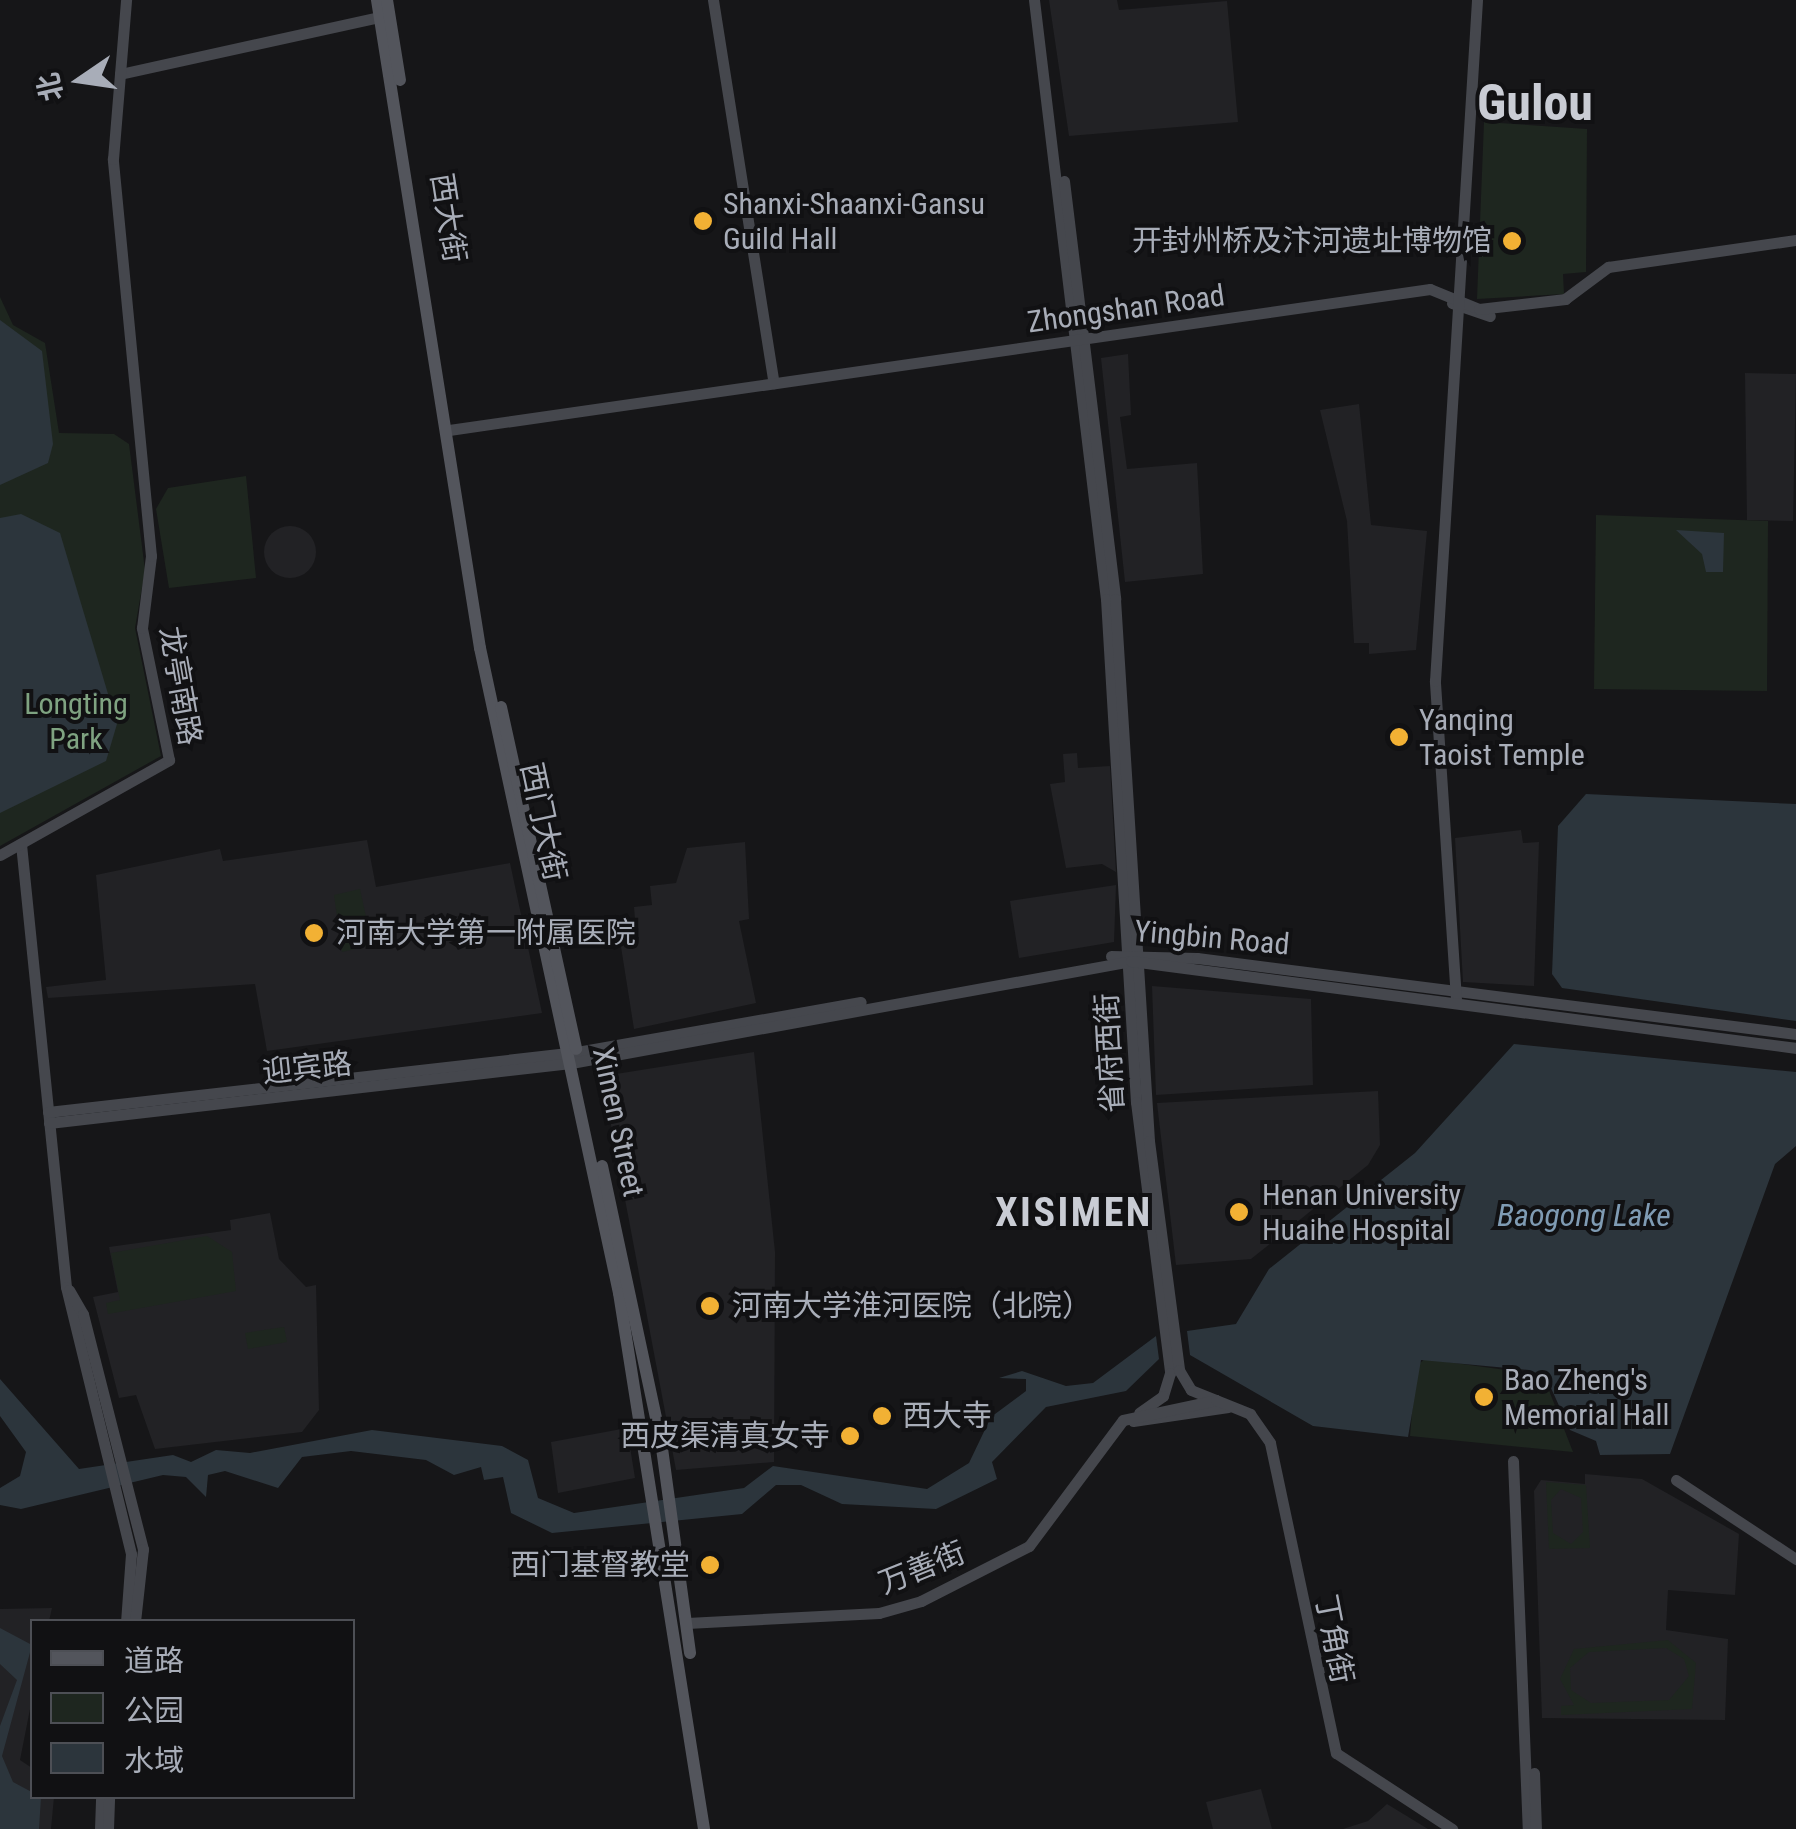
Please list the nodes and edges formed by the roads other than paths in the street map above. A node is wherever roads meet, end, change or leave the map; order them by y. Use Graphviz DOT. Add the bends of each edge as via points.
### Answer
graph roads {
  1 [pos="126,0"];
  2 [pos="378,0"];
  3 [pos="388,0"];
  4 [pos="713,0"];
  5 [pos="1034,0"];
  6 [pos="1042,0"];
  7 [pos="1477,0"];
  8 [pos="385,16"];
  9 [pos="120,74"];
  10 [pos="1796,240"];
  11 [pos="1796,247"];
  12 [pos="1459,298"];
  13 [pos="1080,346"];
  14 [pos="774,383"];
  15 [pos="453,432"];
  16 [pos="21,844"];
  17 [pos="0,855"];
  18 [pos="1135,957"];
  19 [pos="1456,999"];
  20 [pos="1796,1034"];
  21 [pos="1796,1048"];
  22 [pos="574,1058"];
  23 [pos="49,1117"];
  24 [pos="1177,1376"];
  25 [pos="1198,1401"];
  26 [pos="1217,1404"];
  27 [pos="1240,1407"];
  28 [pos="1157,1408"];
  29 [pos="1136,1417"];
  30 [pos="1676,1480"];
  31 [pos="124,1502"];
  32 [pos="1796,1559"];
  33 [pos="675,1572"];
  34 [pos="126,1619"];
  35 [pos="135,1619"];
  36 [pos="687,1622"];
  37 [pos="100,1799"];
  38 [pos="109,1799"];
  39 [pos="100,1829"];
  40 [pos="108,1829"];
  41 [pos="704,1829"];
  42 [pos="712,1829"];
  43 [pos="1452,1829"];
  44 [pos="1528,1829"];
  45 [pos="1536,1829"];
  1 -- 9 [label="street"];
  2 -- 8 [label="main road"];
  3 -- 8 [label="main road"];
  4 -- 14 [label="street"];
  5 -- 13 [label="street"];
  6 -- 13 [label="street"];
  7 -- 12 [label="street"];
  8 -- 9 [label="street"];
  8 -- 15 [label="main road, 西大街"];
  9 -- 16 [label="street, 龙亭南路" via="113,151 136,451 152,565 142,628 169,760"];
  10 -- 12 [label="street, Zhongshan Road" via="1608,267 1565,299 1479,309"];
  11 -- 12 [label="street, Zhongshan Road" via="1614,272 1568,306 1482,317"];
  12 -- 13 [label="street, Zhongshan Road" via="1430,289"];
  12 -- 19 [label="street" via="1435,689"];
  13 -- 14 [label="street, Zhongshan Road"];
  13 -- 15 [label="street, Zhongshan Road"];
  13 -- 18 [label="street, 省府西街" via="1110,599"];
  14 -- 15 [label="street, Zhongshan Road"];
  15 -- 22 [label="main road, Ximen Street" via="490,654"];
  16 -- 17 [label="street"];
  16 -- 23 [label="street"];
  18 -- 19 [label="street, Yingbin Road"];
  18 -- 22 [label="street, Yingbin Road"];
  18 -- 24 [label="street, 省府西街"];
  19 -- 20 [label="street, Yingbin Road"];
  19 -- 21 [label="street, Yingbin Road"];
  22 -- 23 [label="street, 迎宾路"];
  22 -- 33 [label="main road, Ximen Street"];
  23 -- 31 [label="street" via="66,1287 83,1314"];
  24 -- 25 [label="street"];
  24 -- 26 [label="street"];
  24 -- 28 [label="street"];
  24 -- 29 [label="street"];
  25 -- 26 [label="street"];
  25 -- 28 [label="street"];
  26 -- 27 [label="street, 万善街"];
  26 -- 29 [label="street, 万善街"];
  27 -- 43 [label="street, 丁角街" via="1257,1420 1273,1453 1332,1746 1356,1772"];
  28 -- 29 [label="street"];
  29 -- 36 [label="street, 万善街" via="1112,1432 1029,1546 921,1601 879,1613"];
  30 -- 32 [label="street"];
  31 -- 34 [label="street" via="133,1568"];
  31 -- 35 [label="street" via="143,1559"];
  33 -- 36 [label="main road, Ximen Street"];
  33 -- 41 [label="main road, Ximen Street"];
  36 -- 42 [label="main road, Ximen Street"];
  37 -- 39 [label="street"];
  38 -- 40 [label="street"];
  44 -- 45 [label="street" via="1517,1461"];
}
